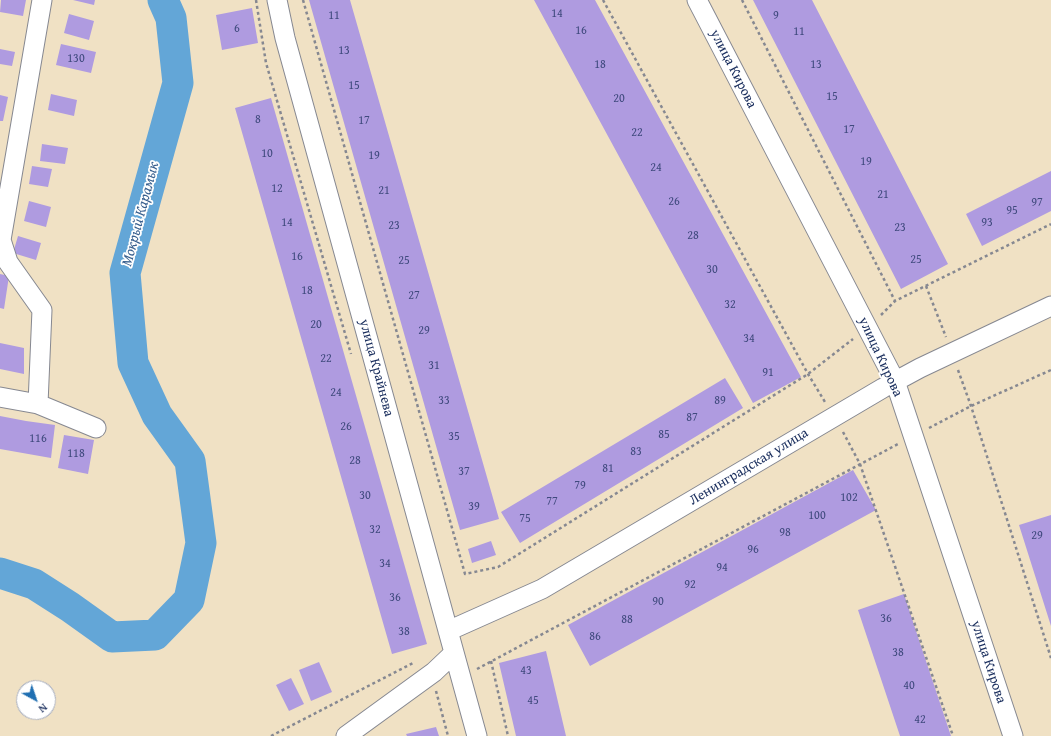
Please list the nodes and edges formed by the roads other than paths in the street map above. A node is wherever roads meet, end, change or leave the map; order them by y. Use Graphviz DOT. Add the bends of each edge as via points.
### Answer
graph roads {
  1 [pos="42,0"];
  2 [pos="277,0"];
  3 [pos="697,0"];
  4 [pos="0,240"];
  5 [pos="1051,306"];
  6 [pos="894,381"];
  7 [pos="0,397"];
  8 [pos="38,404"];
  9 [pos="96,428"];
  10 [pos="455,628"];
  11 [pos="454,653"];
  12 [pos="346,736"];
  13 [pos="478,736"];
  14 [pos="1013,736"];
  1 -- 4 [label="street"];
  2 -- 10 [label="street, улица Крайнева" via="285,38"];
  3 -- 6 [label="street, улица Кирова"];
  4 -- 8 [label="street" via="8,262 42,310"];
  5 -- 6 [label="street, Ленинградская улица"];
  6 -- 10 [label="street, Ленинградская улица" via="542,589"];
  6 -- 14 [label="street, улица Кирова"];
  7 -- 8 [label="street"];
  8 -- 9 [label="street"];
  10 -- 11 [label="street, улица Крайнева"];
  11 -- 12 [label="street" via="430,675"];
  11 -- 13 [label="street, улица Крайнева"];
}
